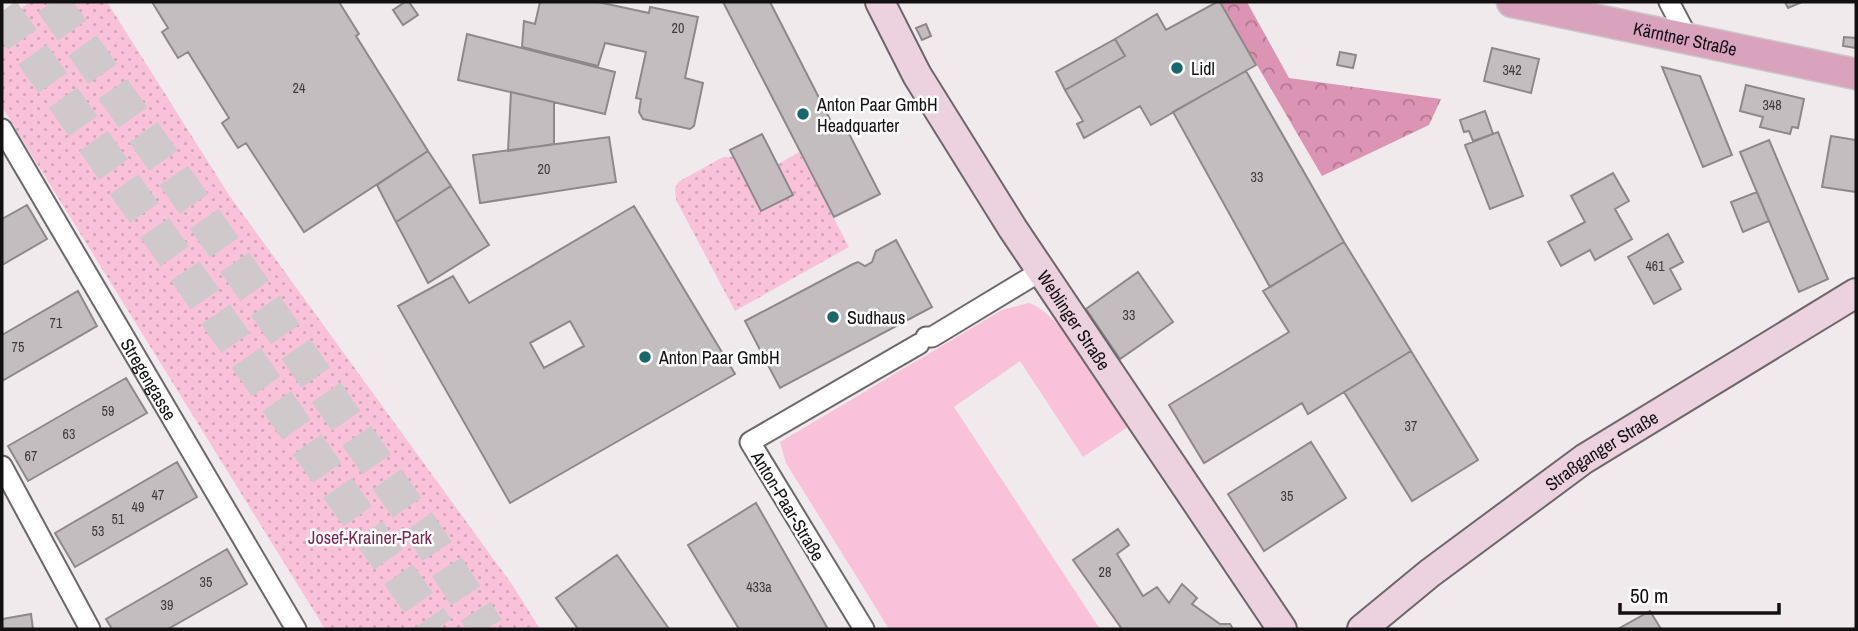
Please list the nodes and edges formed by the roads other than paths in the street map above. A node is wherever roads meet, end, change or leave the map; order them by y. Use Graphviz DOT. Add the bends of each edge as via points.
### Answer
graph roads {
  1 [pos="880,2"];
  2 [pos="1512,2"];
  3 [pos="1669,2"];
  4 [pos="1689,40"];
  5 [pos="1856,74"];
  6 [pos="2,130"];
  7 [pos="1041,271"];
  8 [pos="1856,293"];
  9 [pos="2,466"];
  10 [pos="90,629"];
  11 [pos="296,629"];
  12 [pos="864,629"];
  13 [pos="1282,629"];
  14 [pos="1362,629"];
  1 -- 7 [label="street, Weblinger Straße" via="931,99"];
  2 -- 4 [label="main road, Kärntner Straße"];
  3 -- 4 [label="street"];
  4 -- 5 [label="main road, Kärntner Straße"];
  6 -- 11 [label="street, Stregengasse"];
  7 -- 12 [label="street, Anton-Paar-Straße" via="750,442"];
  7 -- 13 [label="street, Weblinger Straße"];
  8 -- 14 [label="street, Straßganger Straße" via="1584,458"];
  9 -- 10 [label="street"];
}
